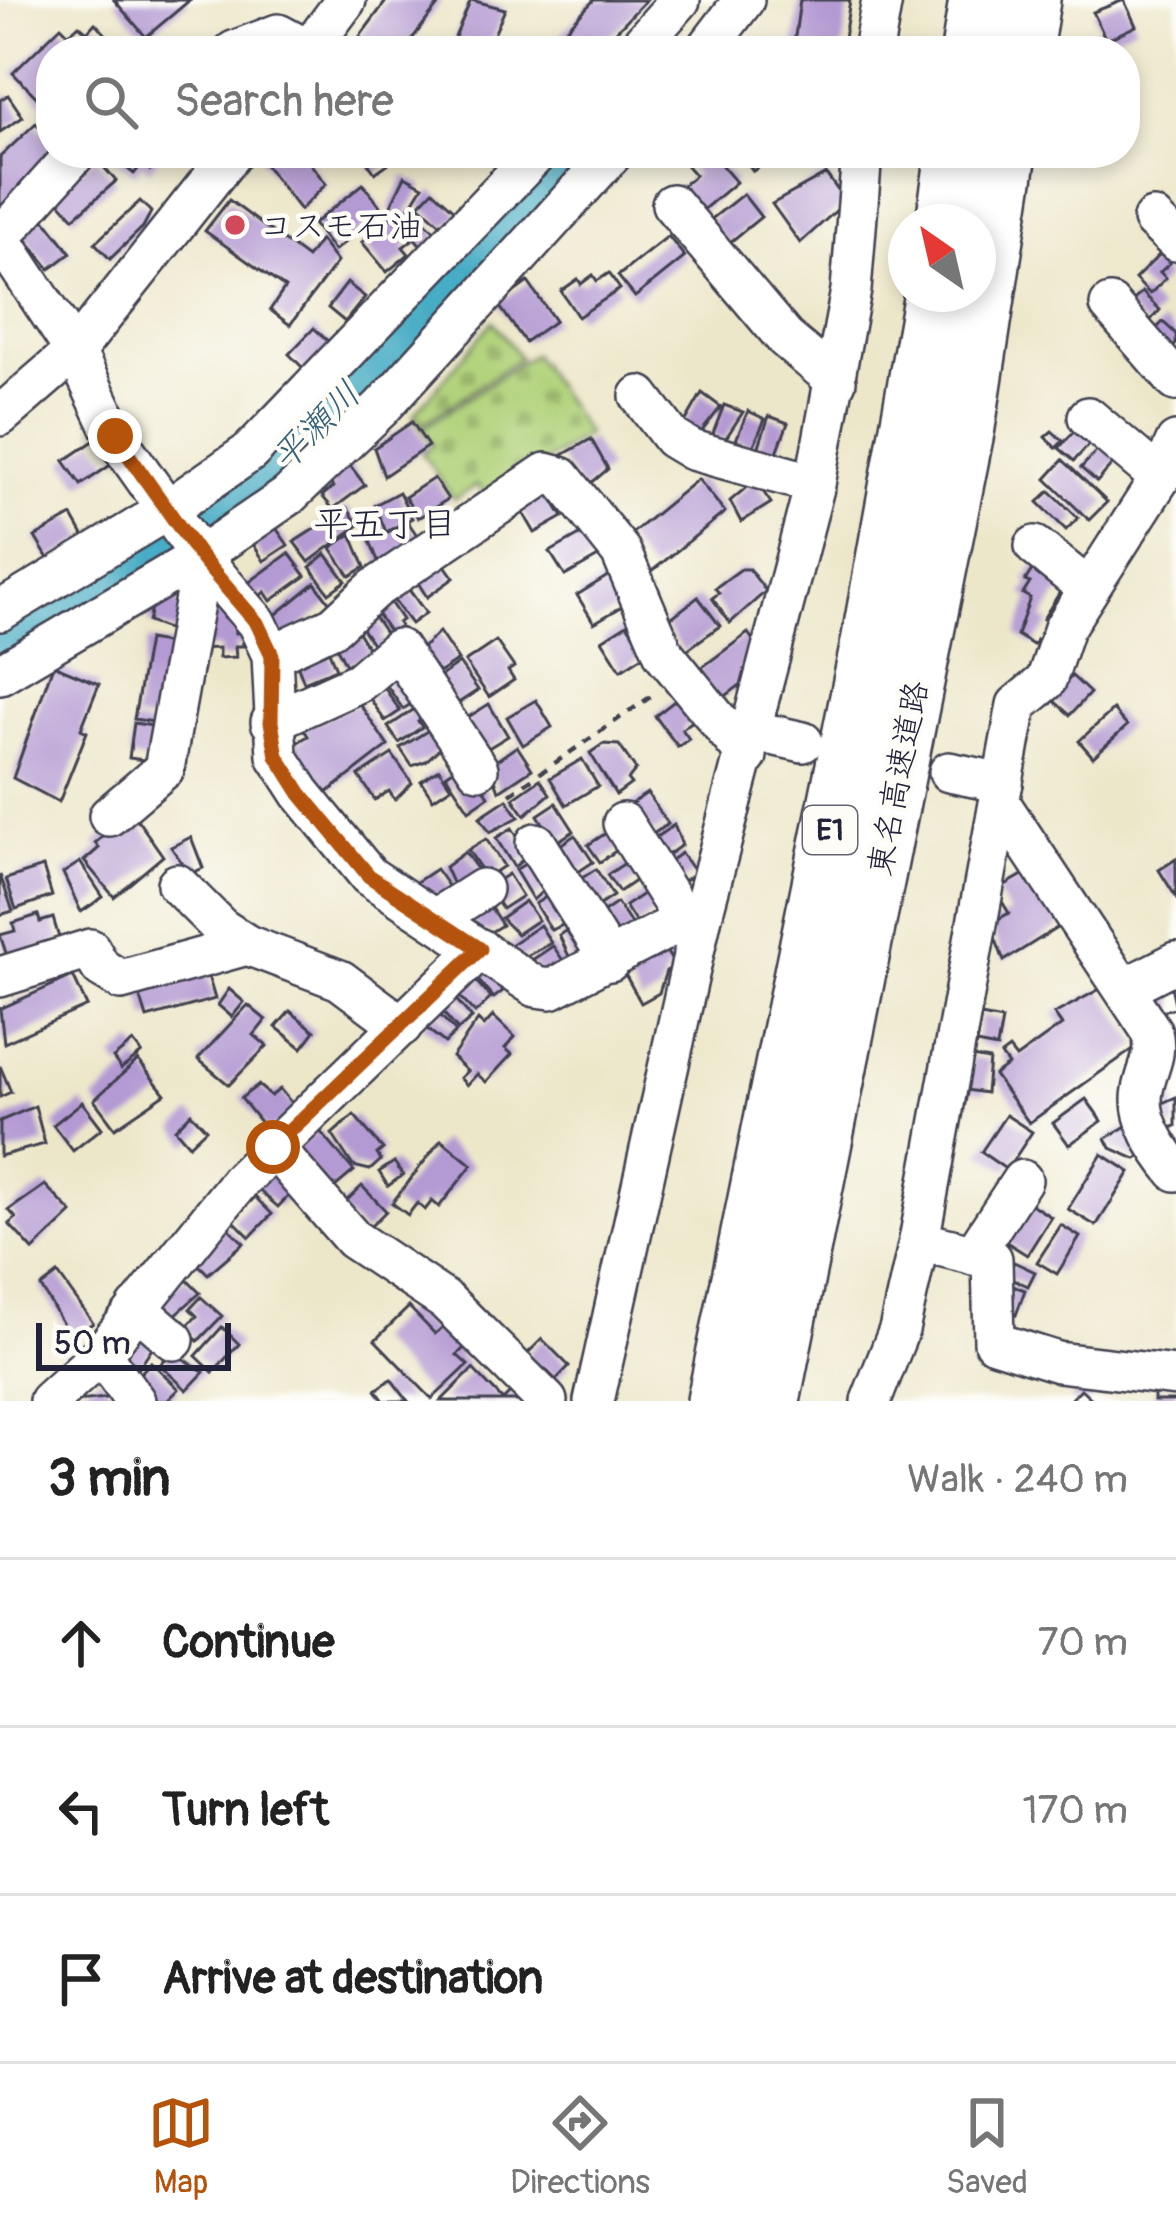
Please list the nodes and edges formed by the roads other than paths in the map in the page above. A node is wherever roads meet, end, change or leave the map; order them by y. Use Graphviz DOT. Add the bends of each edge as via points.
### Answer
graph roads {
  1 [pos="346,0"];
  2 [pos="680,0"];
  3 [pos="743,0"];
  4 [pos="881,0"];
  5 [pos="978,0"];
  6 [pos="1031,0"];
  7 [pos="319,36"];
  8 [pos="648,36"];
  9 [pos="716,36"];
  10 [pos="875,36"];
  11 [pos="972,36"];
  12 [pos="1025,36"];
  13 [pos="63,168"];
  14 [pos="220,168"];
  15 [pos="523,168"];
  16 [pos="599,168"];
  17 [pos="861,168"];
  18 [pos="953,168"];
  19 [pos="1006,168"];
  20 [pos="672,204"];
  21 [pos="948,204"];
  22 [pos="0,238"];
  23 [pos="1110,305"];
  24 [pos="930,312"];
  25 [pos="75,351"];
  26 [pos="836,381"];
  27 [pos="1176,381"];
  28 [pos="640,396"];
  29 [pos="0,416"];
  30 [pos="1088,417"];
  31 [pos="1168,460"];
  32 [pos="815,484"];
  33 [pos="167,510"];
  34 [pos="1035,546"];
  35 [pos="201,557"];
  36 [pos="1086,587"];
  37 [pos="0,611"];
  38 [pos="272,655"];
  39 [pos="0,674"];
  40 [pos="271,722"];
  41 [pos="803,742"];
  42 [pos="750,744"];
  43 [pos="478,769"];
  44 [pos="950,772"];
  45 [pos="1001,793"];
  46 [pos="109,815"];
  47 [pos="622,823"];
  48 [pos="536,843"];
  49 [pos="177,884"];
  50 [pos="482,889"];
  51 [pos="693,918"];
  52 [pos="435,919"];
  53 [pos="247,945"];
  54 [pos="480,949"];
  55 [pos="610,961"];
  56 [pos="1176,962"];
  57 [pos="0,976"];
  58 [pos="1125,988"];
  59 [pos="402,1026"];
  60 [pos="273,1147"];
  61 [pos="1171,1154"];
  62 [pos="1022,1180"];
  63 [pos="919,1241"];
  64 [pos="973,1255"];
  65 [pos="137,1308"];
  66 [pos="174,1340"];
  67 [pos="101,1354"];
  68 [pos="1176,1376"];
  69 [pos="1133,1387"];
  70 [pos="716,1389"];
  71 [pos="49,1401"];
  72 [pos="135,1401"];
  73 [pos="547,1401"];
  74 [pos="594,1401"];
  75 [pos="771,1401"];
  76 [pos="871,1401"];
  1 -- 7 [label="street"];
  2 -- 8 [label="street"];
  3 -- 9 [label="street"];
  4 -- 10 [label="street"];
  5 -- 11 [label="highway"];
  6 -- 12 [label="highway"];
  13 -- 22 [label="street"];
  14 -- 25 [label="street"];
  15 -- 33 [label="street" via="250,452"];
  16 -- 35 [label="street" via="381,408 288,496"];
  17 -- 26 [label="street"];
  18 -- 21 [label="highway"];
  19 -- 75 [label="highway, 東名高速道路 / E1" via="966,427"];
  20 -- 26 [label="street" via="785,338"];
  22 -- 25 [label="street"];
  23 -- 27 [label="street"];
  24 -- 70 [label="highway, 東名高速道路 / E1"];
  25 -- 29 [label="street"];
  25 -- 33 [label="street" via="115,436"];
  26 -- 32 [label="street"];
  28 -- 32 [label="street" via="672,438 692,450"];
  30 -- 31 [label="street"];
  31 -- 36 [label="street"];
  32 -- 42 [label="street"];
  33 -- 35 [label="street"];
  33 -- 37 [label="street"];
  34 -- 36 [label="street"];
  35 -- 38 [label="street" via="257,623"];
  35 -- 39 [label="street"];
  35 -- 46 [label="street" via="164,769"];
  36 -- 45 [label="street" via="1046,681 1017,705"];
  38 -- 40 [label="street"];
  38 -- 42 [label="street" via="334,626 374,589 546,472 561,477 621,552 664,654"];
  40 -- 43 [label="street" via="359,682 398,649"];
  40 -- 52 [label="street" via="277,756 301,794 369,876"];
  41 -- 42 [label="street"];
  42 -- 51 [label="street"];
  44 -- 45 [label="street"];
  45 -- 58 [label="street"];
  45 -- 63 [label="street"];
  47 -- 51 [label="street"];
  48 -- 55 [label="street"];
  49 -- 53 [label="street"];
  50 -- 52 [label="street"];
  51 -- 55 [label="street"];
  51 -- 74 [label="street"];
  52 -- 54 [label="street"];
  53 -- 57 [label="street" via="121,980 90,949"];
  53 -- 59 [label="street" via="340,980"];
  54 -- 55 [label="street" via="551,989"];
  54 -- 59 [label="street"];
  56 -- 58 [label="street"];
  58 -- 61 [label="street" via="1156,1051 1143,1117"];
  59 -- 60 [label="street"];
  60 -- 65 [label="street"];
  60 -- 73 [label="street" via="353,1239 446,1300"];
  62 -- 64 [label="street"];
  63 -- 64 [label="street"];
  63 -- 76 [label="street" via="899,1330"];
  64 -- 69 [label="street" via="992,1259 994,1342"];
  65 -- 66 [label="street"];
  65 -- 67 [label="street"];
  67 -- 71 [label="street"];
  67 -- 72 [label="street"];
  68 -- 69 [label="street"];
}
